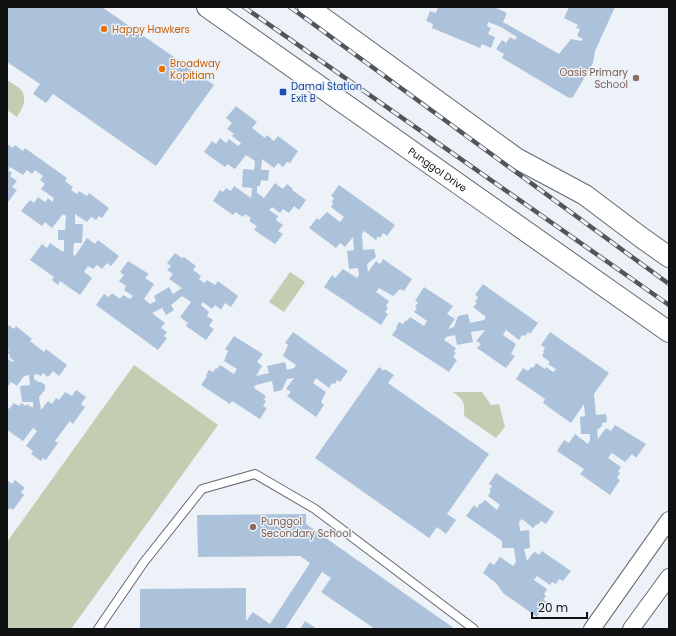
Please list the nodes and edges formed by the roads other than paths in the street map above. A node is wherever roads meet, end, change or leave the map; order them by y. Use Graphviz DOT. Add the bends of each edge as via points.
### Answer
graph roads {
  1 [pos="207,7"];
  2 [pos="308,7"];
  3 [pos="669,257"];
  4 [pos="669,332"];
  5 [pos="669,520"];
  6 [pos="669,577"];
  7 [pos="98,629"];
  8 [pos="474,629"];
  9 [pos="592,629"];
  10 [pos="631,629"];
  1 -- 4 [label="street, Punggol Drive"];
  2 -- 3 [label="street" via="516,158 585,194"];
  5 -- 9 [label="street"];
  6 -- 10 [label="street"];
  7 -- 8 [label="lane" via="144,562 202,490 255,474 315,509"];
}
